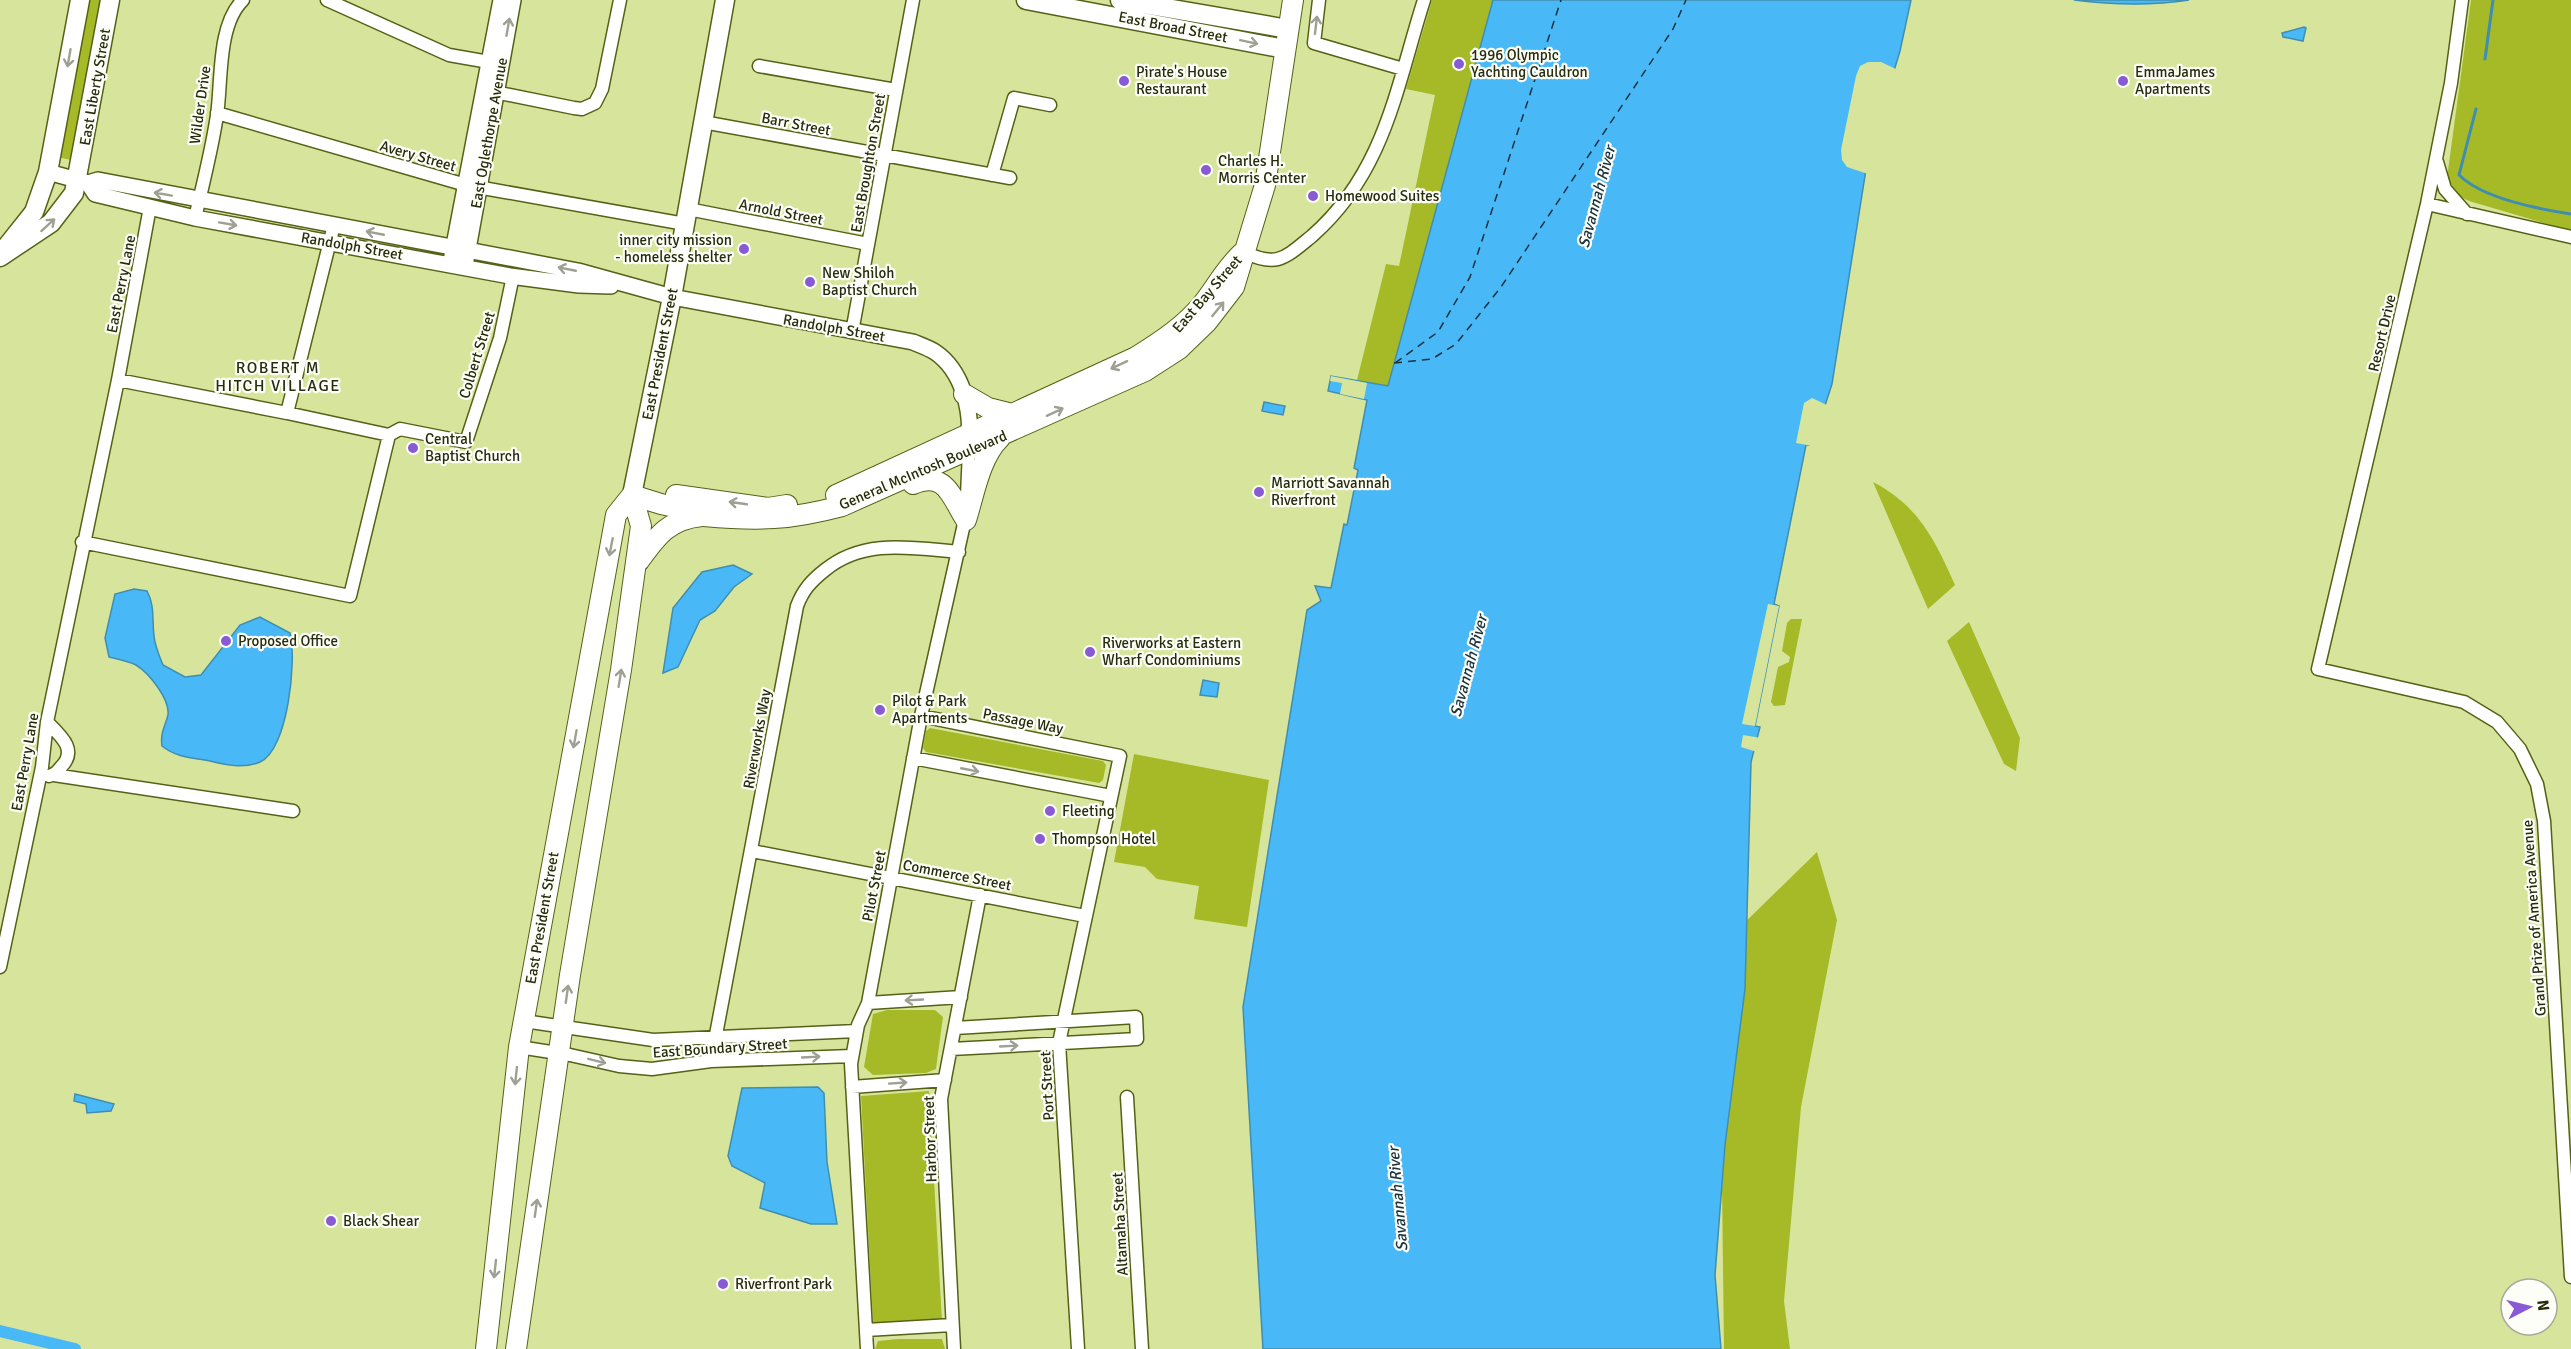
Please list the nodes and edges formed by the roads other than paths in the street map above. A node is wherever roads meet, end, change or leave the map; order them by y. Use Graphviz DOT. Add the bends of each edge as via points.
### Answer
graph roads {
  1 [pos="80,0"];
  2 [pos="110,0"];
  3 [pos="243,0"];
  4 [pos="327,0"];
  5 [pos="501,0"];
  6 [pos="513,0"];
  7 [pos="620,0"];
  8 [pos="725,0"];
  9 [pos="913,0"];
  10 [pos="1026,0"];
  11 [pos="1120,0"];
  12 [pos="1293,0"];
  13 [pos="1319,0"];
  14 [pos="1424,0"];
  15 [pos="2462,0"];
  16 [pos="1099,6"];
  17 [pos="1157,10"];
  18 [pos="1288,29"];
  19 [pos="1283,58"];
  20 [pos="489,62"];
  21 [pos="759,66"];
  22 [pos="1403,69"];
  23 [pos="896,90"];
  24 [pos="490,92"];
  25 [pos="1050,105"];
  26 [pos="217,113"];
  27 [pos="703,122"];
  28 [pos="884,157"];
  29 [pos="2437,157"];
  30 [pos="48,172"];
  31 [pos="992,175"];
  32 [pos="1010,178"];
  33 [pos="82,179"];
  34 [pos="473,187"];
  35 [pos="199,200"];
  36 [pos="2427,204"];
  37 [pos="150,207"];
  38 [pos="2467,214"];
  39 [pos="686,217"];
  40 [pos="195,218"];
  41 [pos="334,225"];
  42 [pos="2571,237"];
  43 [pos="329,242"];
  44 [pos="868,244"];
  45 [pos="460,248"];
  46 [pos="1244,252"];
  47 [pos="0,255"];
  48 [pos="458,265"];
  49 [pos="513,276"];
  50 [pos="623,285"];
  51 [pos="672,297"];
  52 [pos="852,332"];
  53 [pos="1170,336"];
  54 [pos="118,380"];
  55 [pos="964,394"];
  56 [pos="287,413"];
  57 [pos="1012,414"];
  58 [pos="389,435"];
  59 [pos="1002,436"];
  60 [pos="969,442"];
  61 [pos="633,495"];
  62 [pos="842,506"];
  63 [pos="704,516"];
  64 [pos="966,520"];
  65 [pos="82,542"];
  66 [pos="959,552"];
  67 [pos="636,565"];
  68 [pos="2318,669"];
  69 [pos="921,716"];
  70 [pos="47,722"];
  71 [pos="1120,756"];
  72 [pos="913,758"];
  73 [pos="54,775"];
  74 [pos="39,778"];
  75 [pos="1111,796"];
  76 [pos="293,811"];
  77 [pos="752,850"];
  78 [pos="891,878"];
  79 [pos="980,895"];
  80 [pos="1085,916"];
  81 [pos="0,967"];
  82 [pos="961,997"];
  83 [pos="868,1004"];
  84 [pos="524,1021"];
  85 [pos="1064,1022"];
  86 [pos="562,1026"];
  87 [pos="955,1028"];
  88 [pos="856,1031"];
  89 [pos="714,1039"];
  90 [pos="1059,1043"];
  91 [pos="519,1047"];
  92 [pos="951,1049"];
  93 [pos="558,1053"];
  94 [pos="852,1056"];
  95 [pos="711,1061"];
  96 [pos="945,1080"];
  97 [pos="852,1087"];
  98 [pos="1127,1097"];
  99 [pos="2571,1276"];
  100 [pos="952,1325"];
  101 [pos="866,1330"];
  102 [pos="486,1349"];
  103 [pos="516,1349"];
  104 [pos="867,1349"];
  105 [pos="954,1349"];
  106 [pos="1078,1349"];
  107 [pos="1142,1349"];
  1 -- 30 [label="main road, East Liberty Street, one-way"];
  2 -- 33 [label="main road, East Liberty Street"];
  3 -- 26 [label="street, Wilder Drive" via="233,15 226,41 219,72"];
  4 -- 20 [label="street" via="449,55"];
  5 -- 20 [label="street, East Oglethorpe Avenue"];
  24 -- 6 [label="street, East Oglethorpe Avenue, one-way"];
  7 -- 24 [label="street" via="602,89 595,103 582,109"];
  8 -- 27 [label="main road, East President Street"];
  9 -- 23 [label="street, East Broughton Street"];
  10 -- 16 [label="main road, East Broad Street"];
  11 -- 17 [label="main road, East Broad Street"];
  12 -- 18 [label="main road"];
  22 -- 13 [label="street, one-way" via="1314,43"];
  14 -- 22 [label="street"];
  15 -- 29 [label="street, Resort Drive"];
  16 -- 17 [label="main road, East Broad Street"];
  17 -- 18 [label="main road, East Broad Street"];
  17 -- 19 [label="main road, East Broad Street, one-way"];
  18 -- 19 [label="main road"];
  19 -- 46 [label="main road, General McIntosh Boulevard" via="1265,185"];
  20 -- 24 [label="street, East Oglethorpe Avenue"];
  21 -- 23 [label="street"];
  22 -- 46 [label="street" via="1377,150 1360,182 1339,209 1304,243 1277,259 1267,261"];
  23 -- 28 [label="street, East Broughton Street"];
  24 -- 34 [label="street, East Oglethorpe Avenue"];
  25 -- 31 [label="street" via="1014,98"];
  26 -- 34 [label="street, Avery Street"];
  26 -- 35 [label="street, Wilder Drive"];
  27 -- 28 [label="street, Barr Street"];
  27 -- 39 [label="main road, East President Street"];
  28 -- 31 [label="street, Barr Street"];
  28 -- 44 [label="street, East Broughton Street"];
  29 -- 36 [label="street, Resort Drive"];
  29 -- 38 [label="street" via="2445,189"];
  30 -- 33 [label="street, Randolph Street"];
  30 -- 47 [label="main road, East Liberty Street" via="26,224"];
  31 -- 32 [label="street, Barr Street"];
  35 -- 33 [label="street, Randolph Street, one-way"];
  33 -- 37 [label="street, Randolph Street" via="95,194"];
  47 -- 33 [label="main road, East Liberty Street, one-way" via="51,223"];
  34 -- 39 [label="street, Avery Street"];
  34 -- 45 [label="street, East Oglethorpe Avenue"];
  35 -- 40 [label="street, Wilder Drive"];
  35 -- 41 [label="street, Randolph Street"];
  36 -- 38 [label="street"];
  36 -- 68 [label="street, Resort Drive"];
  37 -- 40 [label="street, Randolph Street"];
  37 -- 54 [label="street, East Perry Lane"];
  38 -- 42 [label="street"];
  39 -- 44 [label="street, Arnold Street"];
  39 -- 51 [label="main road, East President Street"];
  40 -- 43 [label="street, Randolph Street, one-way"];
  41 -- 43 [label="street"];
  45 -- 41 [label="street, Randolph Street, one-way"];
  43 -- 48 [label="street, Randolph Street"];
  43 -- 56 [label="street"];
  44 -- 52 [label="street, East Broughton Street"];
  45 -- 48 [label="street, East Oglethorpe Avenue"];
  50 -- 45 [label="street, Randolph Street, one-way" via="578,271"];
  46 -- 53 [label="main road, East Bay Street" via="1228,266 1204,302"];
  59 -- 46 [label="main road, General McIntosh Boulevard, one-way" via="1145,371 1179,349 1207,322 1234,287"];
  48 -- 49 [label="street, Randolph Street"];
  49 -- 50 [label="street, Randolph Street" via="579,285"];
  49 -- 58 [label="street, Colbert Street" via="500,338 466,442 400,429"];
  50 -- 51 [label="street, Randolph Street"];
  51 -- 52 [label="street, Randolph Street"];
  51 -- 61 [label="main road, East President Street"];
  52 -- 55 [label="street, Randolph Street" via="914,342 935,351 958,379"];
  53 -- 57 [label="main road, General McIntosh Boulevard, one-way" via="1136,357"];
  54 -- 56 [label="street"];
  54 -- 65 [label="street, East Perry Lane"];
  55 -- 57 [label="main road" via="988,408"];
  55 -- 60 [label="street, Randolph Street"];
  56 -- 58 [label="street"];
  57 -- 60 [label="main road, General McIntosh Boulevard"];
  58 -- 65 [label="street" via="350,596"];
  59 -- 60 [label="main road, General McIntosh Boulevard"];
  59 -- 64 [label="main road" via="992,446"];
  60 -- 61 [label="main road, General McIntosh Boulevard, one-way" via="816,502 768,508 663,493"];
  60 -- 62 [label="main road, General McIntosh Boulevard"];
  60 -- 64 [label="street, Pilot Street"];
  61 -- 63 [label="main road, General McIntosh Boulevard"];
  61 -- 67 [label="main road, East President Street" via="641,526"];
  61 -- 84 [label="main road, East President Street, one-way" via="616,515"];
  62 -- 63 [label="main road, General McIntosh Boulevard" via="804,516 755,521"];
  62 -- 64 [label="main road" via="877,500 925,479 935,479 950,491"];
  63 -- 67 [label="main road" via="686,517 666,527"];
  64 -- 66 [label="street, Pilot Street"];
  65 -- 70 [label="street, East Perry Lane"];
  66 -- 69 [label="street, Pilot Street"];
  66 -- 77 [label="street, Riverworks Way" via="859,550 836,561 802,592"];
  86 -- 67 [label="main road, East President Street, one-way"];
  68 -- 99 [label="street, Grand Prize of America Avenue" via="2464,702 2497,722 2520,749 2536,784 2544,821"];
  69 -- 71 [label="street, Passage Way"];
  69 -- 72 [label="street, Pilot Street"];
  70 -- 73 [label="street" via="64,739 69,751 69,759"];
  70 -- 74 [label="street, East Perry Lane"];
  71 -- 75 [label="street, Port Street"];
  72 -- 75 [label="street, one-way"];
  72 -- 78 [label="street, Pilot Street"];
  73 -- 74 [label="street"];
  73 -- 76 [label="street"];
  74 -- 81 [label="street, East Perry Lane"];
  75 -- 80 [label="street, Port Street"];
  77 -- 78 [label="street, Commerce Street"];
  77 -- 89 [label="street, Riverworks Way"];
  78 -- 79 [label="street, Commerce Street"];
  78 -- 83 [label="street, Pilot Street"];
  79 -- 80 [label="street, Commerce Street"];
  79 -- 82 [label="street, Harbor Street"];
  80 -- 85 [label="street, Port Street"];
  82 -- 83 [label="street, one-way"];
  82 -- 87 [label="street, Harbor Street"];
  83 -- 88 [label="street, Pilot Street"];
  84 -- 86 [label="street, East Boundary Street"];
  84 -- 91 [label="main road, East President Street"];
  85 -- 87 [label="street"];
  85 -- 90 [label="street, Port Street"];
  85 -- 90 [label="street" via="1136,1017 1137,1039"];
  86 -- 89 [label="street, East Boundary Street" via="639,1039"];
  86 -- 93 [label="main road, East President Street"];
  87 -- 92 [label="street, Harbor Street"];
  88 -- 89 [label="street, East Boundary Street"];
  88 -- 94 [label="street, Pilot Street"];
  89 -- 95 [label="street, Riverworks Way"];
  92 -- 90 [label="street, one-way"];
  90 -- 106 [label="street, Port Street"];
  91 -- 93 [label="street, East Boundary Street"];
  91 -- 102 [label="main road, East President Street, one-way"];
  92 -- 96 [label="street, Harbor Street"];
  93 -- 95 [label="street, East Boundary Street, one-way" via="651,1069"];
  103 -- 93 [label="main road, East President Street, one-way"];
  95 -- 94 [label="street, East Boundary Street, one-way"];
  94 -- 97 [label="street, Pilot Street"];
  97 -- 96 [label="street, one-way"];
  96 -- 100 [label="street, Harbor Street" via="941,1099"];
  97 -- 101 [label="street, Pilot Street"];
  98 -- 107 [label="street, Altamaha Street"];
  100 -- 101 [label="street"];
  100 -- 105 [label="street, Harbor Street"];
  101 -- 104 [label="street, Pilot Street"];
}
